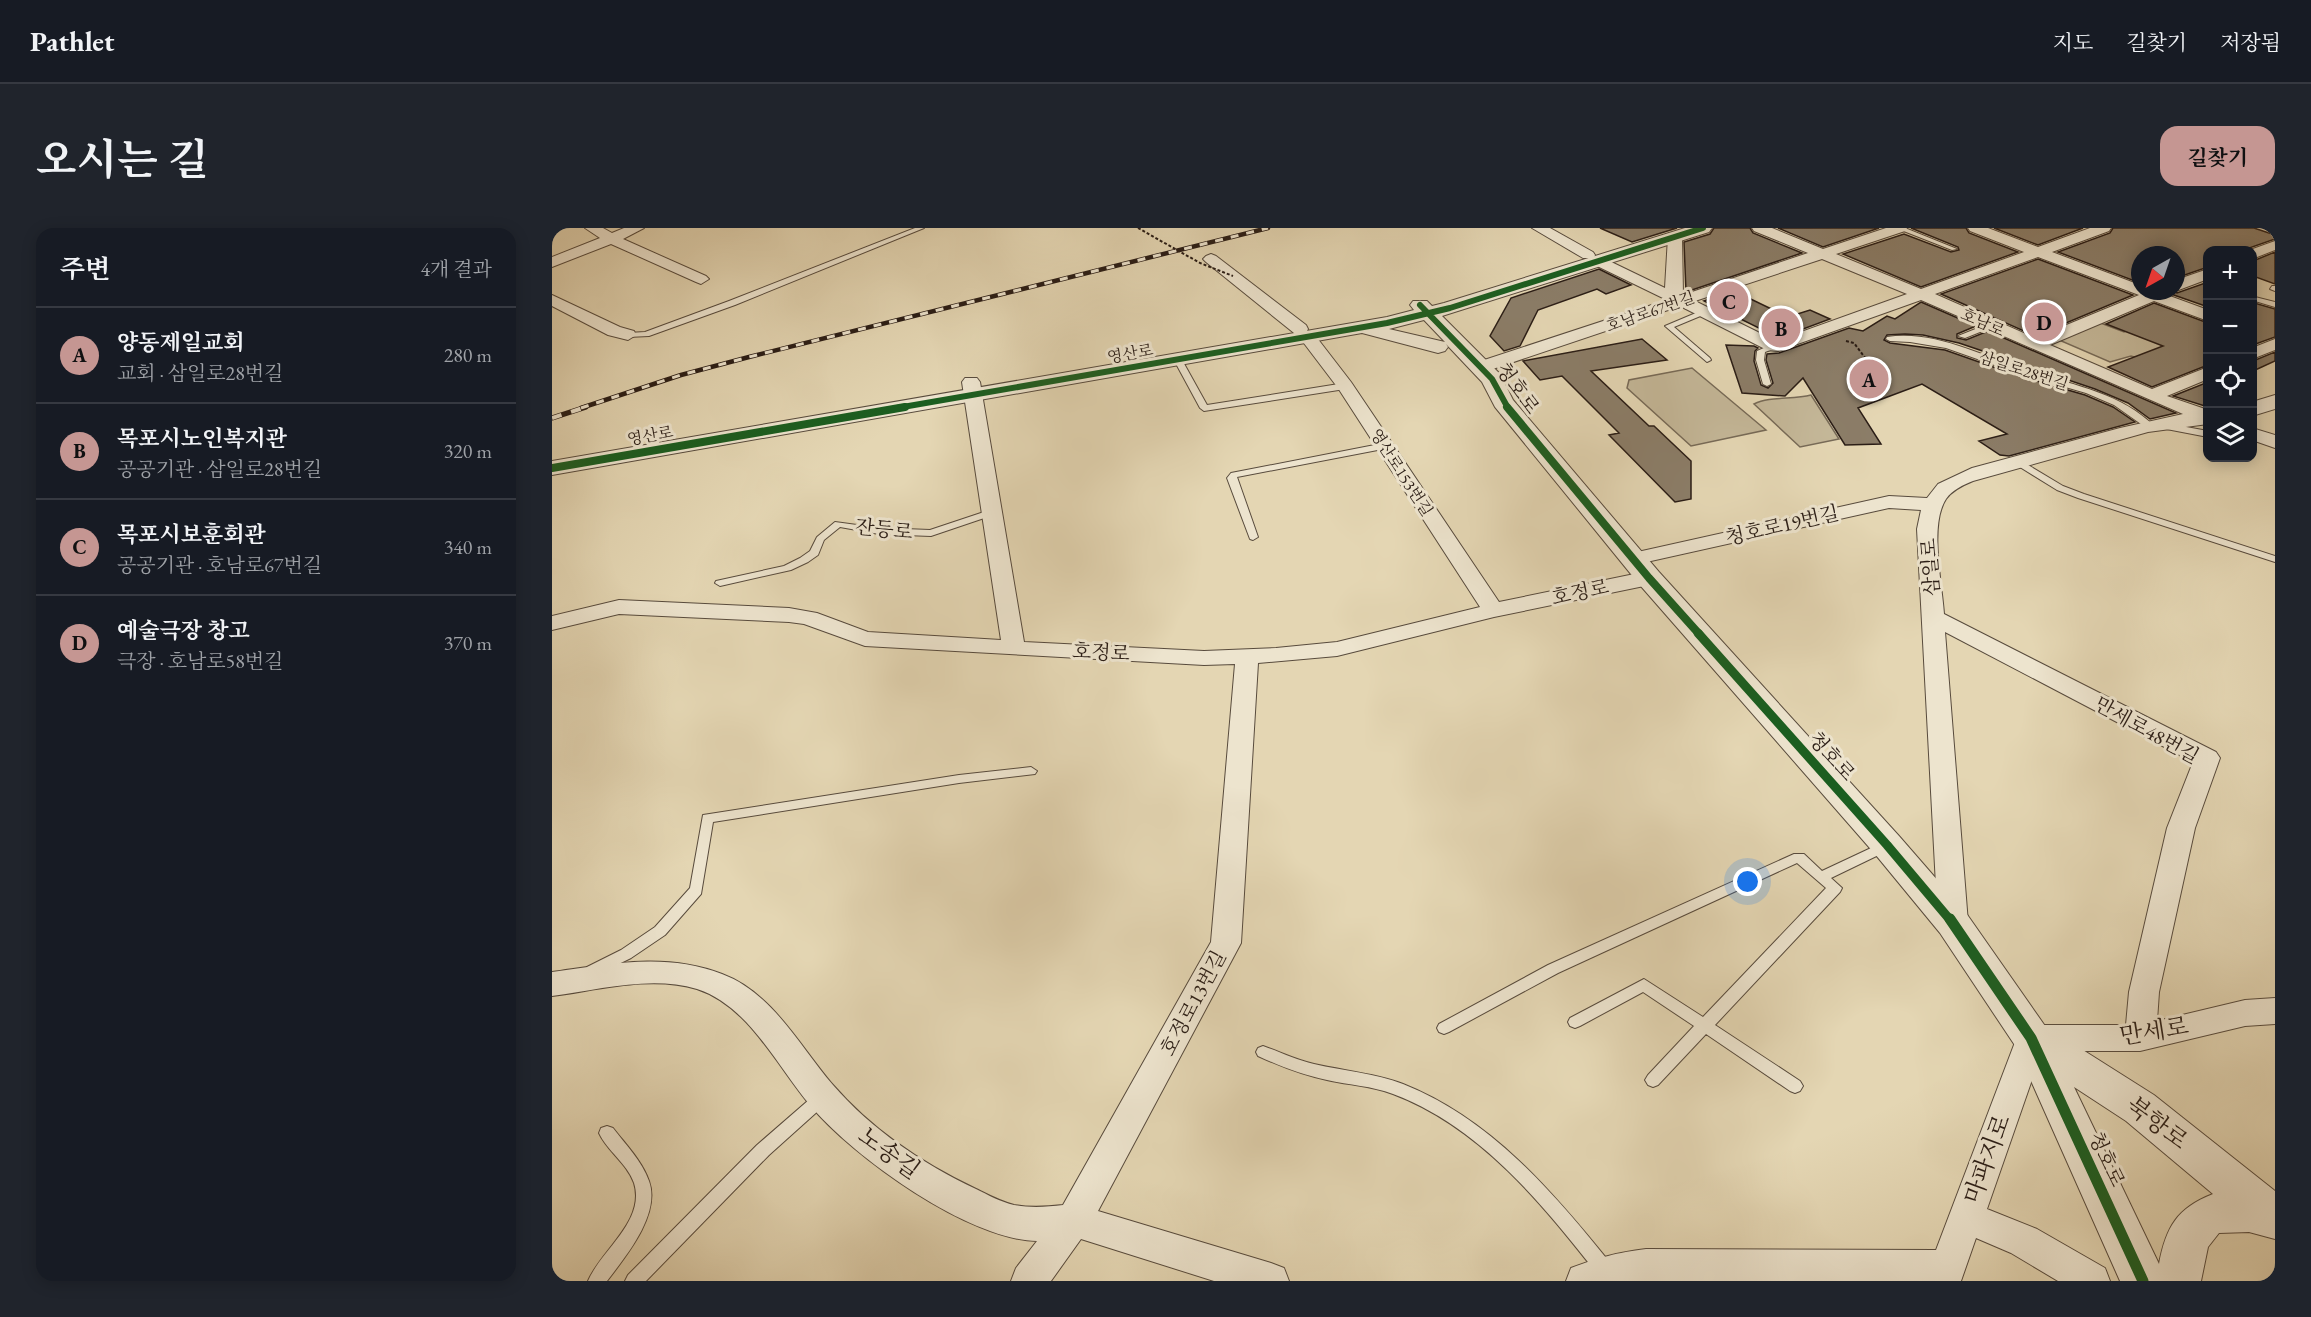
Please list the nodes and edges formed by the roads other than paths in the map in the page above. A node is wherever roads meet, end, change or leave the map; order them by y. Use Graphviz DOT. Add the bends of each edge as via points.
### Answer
graph roads {
  1 [pos="592,228"];
  2 [pos="637,228"];
  3 [pos="921,228"];
  4 [pos="1539,228"];
  5 [pos="1703,228"];
  6 [pos="1759,228"];
  7 [pos="1900,228"];
  8 [pos="1975,228"];
  9 [pos="2104,228"];
  10 [pos="1674,232"];
  11 [pos="610,238"];
  12 [pos="2275,245"];
  13 [pos="1954,249"];
  14 [pos="2038,252"];
  15 [pos="1820,255"];
  16 [pos="1593,258"];
  17 [pos="1211,259"];
  18 [pos="2257,259"];
  19 [pos="552,262"];
  20 [pos="2203,275"];
  21 [pos="701,279"];
  22 [pos="2185,282"];
  23 [pos="2131,285"];
  24 [pos="1923,295"];
  25 [pos="1487,296"];
  26 [pos="2258,299"];
  27 [pos="552,300"];
  28 [pos="2132,300"];
  29 [pos="2169,300"];
  30 [pos="1677,301"];
  31 [pos="2275,305"];
  32 [pos="1416,311"];
  33 [pos="1706,312"];
  34 [pos="2203,314"];
  35 [pos="1839,324"];
  36 [pos="1991,326"];
  37 [pos="1360,328"];
  38 [pos="1304,333"];
  39 [pos="628,335"];
  40 [pos="2257,335"];
  41 [pos="1962,336"];
  42 [pos="1890,339"];
  43 [pos="1845,340"];
  44 [pos="2275,343"];
  45 [pos="2034,345"];
  46 [pos="1773,346"];
  47 [pos="1438,347"];
  48 [pos="1461,347"];
  49 [pos="2257,352"];
  50 [pos="1178,360"];
  51 [pos="1707,360"];
  52 [pos="1481,367"];
  53 [pos="2203,374"];
  54 [pos="1767,384"];
  55 [pos="1345,386"];
  56 [pos="973,388"];
  57 [pos="2154,395"];
  58 [pos="1503,402"];
  59 [pos="2275,402"];
  60 [pos="2256,408"];
  61 [pos="2203,415"];
  62 [pos="2203,418"];
  63 [pos="2155,426"];
  64 [pos="2203,433"];
  65 [pos="2257,435"];
  66 [pos="2257,441"];
  67 [pos="2274,441"];
  68 [pos="1385,446"];
  69 [pos="552,454"];
  70 [pos="2018,462"];
  71 [pos="552,468"];
  72 [pos="1932,504"];
  73 [pos="993,512"];
  74 [pos="1252,537"];
  75 [pos="2275,559"];
  76 [pos="1641,568"];
  77 [pos="720,583"];
  78 [pos="1493,610"];
  79 [pos="1933,617"];
  80 [pos="552,623"];
  81 [pos="1014,649"];
  82 [pos="1247,656"];
  83 [pos="1031,771"];
  84 [pos="1887,845"];
  85 [pos="1821,877"];
  86 [pos="1953,923"];
  87 [pos="563,983"];
  88 [pos="2275,1011"];
  89 [pos="1575,1022"];
  90 [pos="1705,1025"];
  91 [pos="1443,1028"];
  92 [pos="2031,1038"];
  93 [pos="2140,1038"];
  94 [pos="1263,1052"];
  95 [pos="1653,1080"];
  96 [pos="1795,1086"];
  97 [pos="823,1097"];
  98 [pos="607,1133"];
  99 [pos="1966,1217"];
  100 [pos="2274,1217"];
  101 [pos="1074,1220"];
  102 [pos="1945,1275"];
  103 [pos="1595,1277"];
  104 [pos="597,1281"];
  105 [pos="634,1281"];
  106 [pos="1029,1281"];
  107 [pos="1271,1281"];
  108 [pos="2092,1281"];
  109 [pos="2143,1281"];
  110 [pos="2178,1281"];
  1 -- 11 [label="street"];
  2 -- 11 [label="street"];
  3 -- 39 [label="lane" via="732,303 646,334"];
  4 -- 16 [label="street"];
  5 -- 10 [label="street, 영산로"];
  6 -- 15 [label="street, 호남로"];
  7 -- 13 [label="lane"];
  7 -- 15 [label="street, 호남로67번길"];
  8 -- 14 [label="street"];
  9 -- 14 [label="street"];
  10 -- 16 [label="street, 영산로"];
  10 -- 30 [label="street" via="1673,290"];
  11 -- 19 [label="street"];
  11 -- 21 [label="street"];
  12 -- 18 [label="street"];
  14 -- 23 [label="street"];
  14 -- 24 [label="street"];
  15 -- 24 [label="street, 호남로"];
  15 -- 30 [label="street, 호남로67번길"];
  16 -- 25 [label="street, 영산로"];
  16 -- 30 [label="street"];
  16 -- 32 [label="street, 영산로"];
  17 -- 38 [label="street, 영산로153번길"];
  20 -- 22 [label="street"];
  24 -- 35 [label="street"];
  24 -- 36 [label="street, 호남로"];
  25 -- 32 [label="street, 영산로"];
  25 -- 48 [label="street"];
  26 -- 31 [label="lane"];
  27 -- 39 [label="street"];
  28 -- 45 [label="street"];
  29 -- 34 [label="street"];
  30 -- 33 [label="street"];
  30 -- 52 [label="street, 호남로67번길"];
  32 -- 37 [label="street, 영산로"];
  32 -- 38 [label="street, 영산로"];
  32 -- 47 [label="street, 청호로"];
  32 -- 48 [label="street, 청호로"];
  33 -- 46 [label="street"];
  33 -- 51 [label="lane" via="1669,326"];
  35 -- 43 [label="street"];
  35 -- 46 [label="street"];
  36 -- 41 [label="lane"];
  36 -- 45 [label="street, 호남로"];
  37 -- 38 [label="street, 영산로"];
  37 -- 47 [label="street"];
  38 -- 50 [label="street, 영산로"];
  38 -- 55 [label="street, 영산로153번길"];
  38 -- 56 [label="street, 영산로"];
  40 -- 44 [label="street"];
  42 -- 63 [label="lane, 삼일로28번길" via="1915,338 1950,346 2078,387 2119,404"];
  44 -- 49 [label="street"];
  45 -- 57 [label="street, 호남로"];
  46 -- 54 [label="lane" via="1761,351"];
  47 -- 58 [label="street, 청호로" via="1469,384"];
  48 -- 52 [label="street, 청호로"];
  50 -- 55 [label="lane" via="1204,408"];
  50 -- 56 [label="street, 영산로"];
  52 -- 58 [label="street, 청호로"];
  53 -- 57 [label="street"];
  55 -- 68 [label="street, 영산로153번길"];
  56 -- 69 [label="street, 영산로"];
  56 -- 71 [label="street, 영산로"];
  56 -- 73 [label="street"];
  57 -- 61 [label="street, 호남로"];
  58 -- 76 [label="street, 청호로"];
  59 -- 60 [label="street"];
  62 -- 63 [label="street"];
  63 -- 64 [label="lane"];
  63 -- 70 [label="street"];
  65 -- 67 [label="street"];
  66 -- 67 [label="lane"];
  68 -- 74 [label="lane" via="1234,475"];
  68 -- 78 [label="street, 영산로153번길"];
  70 -- 72 [label="street" via="1964,478 1947,487"];
  70 -- 75 [label="lane" via="2060,488"];
  72 -- 76 [label="street, 청호로19번길" via="1889,502"];
  72 -- 79 [label="street, 삼일로" via="1927,529"];
  73 -- 77 [label="lane, 잔등로" via="924,533 838,524 804,560 787,568"];
  73 -- 81 [label="street"];
  76 -- 78 [label="street, 호정로"];
  76 -- 84 [label="street, 청호로"];
  78 -- 82 [label="street, 호정로" via="1337,649"];
  79 -- 86 [label="street, 삼일로"];
  79 -- 93 [label="street, 만세로48번길" via="2207,758 2181,828 2144,992"];
  80 -- 81 [label="street, 호정로" via="618,607 789,615 809,618 865,639"];
  81 -- 82 [label="street, 호정로" via="1204,658"];
  82 -- 101 [label="street, 호정로13번길" via="1226,943"];
  83 -- 87 [label="lane" via="707,818 696,890 681,909 645,942"];
  84 -- 85 [label="lane"];
  84 -- 86 [label="street, 청호로"];
  85 -- 90 [label="lane" via="1835,888"];
  85 -- 91 [label="lane" via="1799,857 1553,969"];
  86 -- 92 [label="street, 청호로"];
  87 -- 97 [label="street, 노송길" via="671,973 714,983 757,1012"];
  88 -- 93 [label="street, 만세로" via="2245,1013"];
  89 -- 90 [label="lane" via="1644,985"];
  90 -- 95 [label="lane"];
  90 -- 96 [label="lane"];
  92 -- 93 [label="street, 만세로"];
  92 -- 99 [label="street, 마파지로"];
  92 -- 100 [label="street, 북항로" via="2139,1108"];
  92 -- 109 [label="street, 청호로"];
  94 -- 103 [label="lane" via="1316,1072 1399,1089 1460,1123 1520,1172 1566,1220"];
  97 -- 101 [label="street, 노송길" via="855,1129 942,1191 1015,1222"];
  97 -- 105 [label="lane" via="763,1150"];
  98 -- 104 [label="lane" via="632,1165 645,1197 642,1214"];
  99 -- 102 [label="street, 마파지로"];
  99 -- 108 [label="street" via="2024,1241"];
  100 -- 110 [label="street" via="2234,1210 2216,1211 2201,1219 2184,1252"];
  101 -- 106 [label="street, 호정로13번길"];
  101 -- 107 [label="street, 노송길"];
  102 -- 103 [label="street" via="1646,1267"];
}
